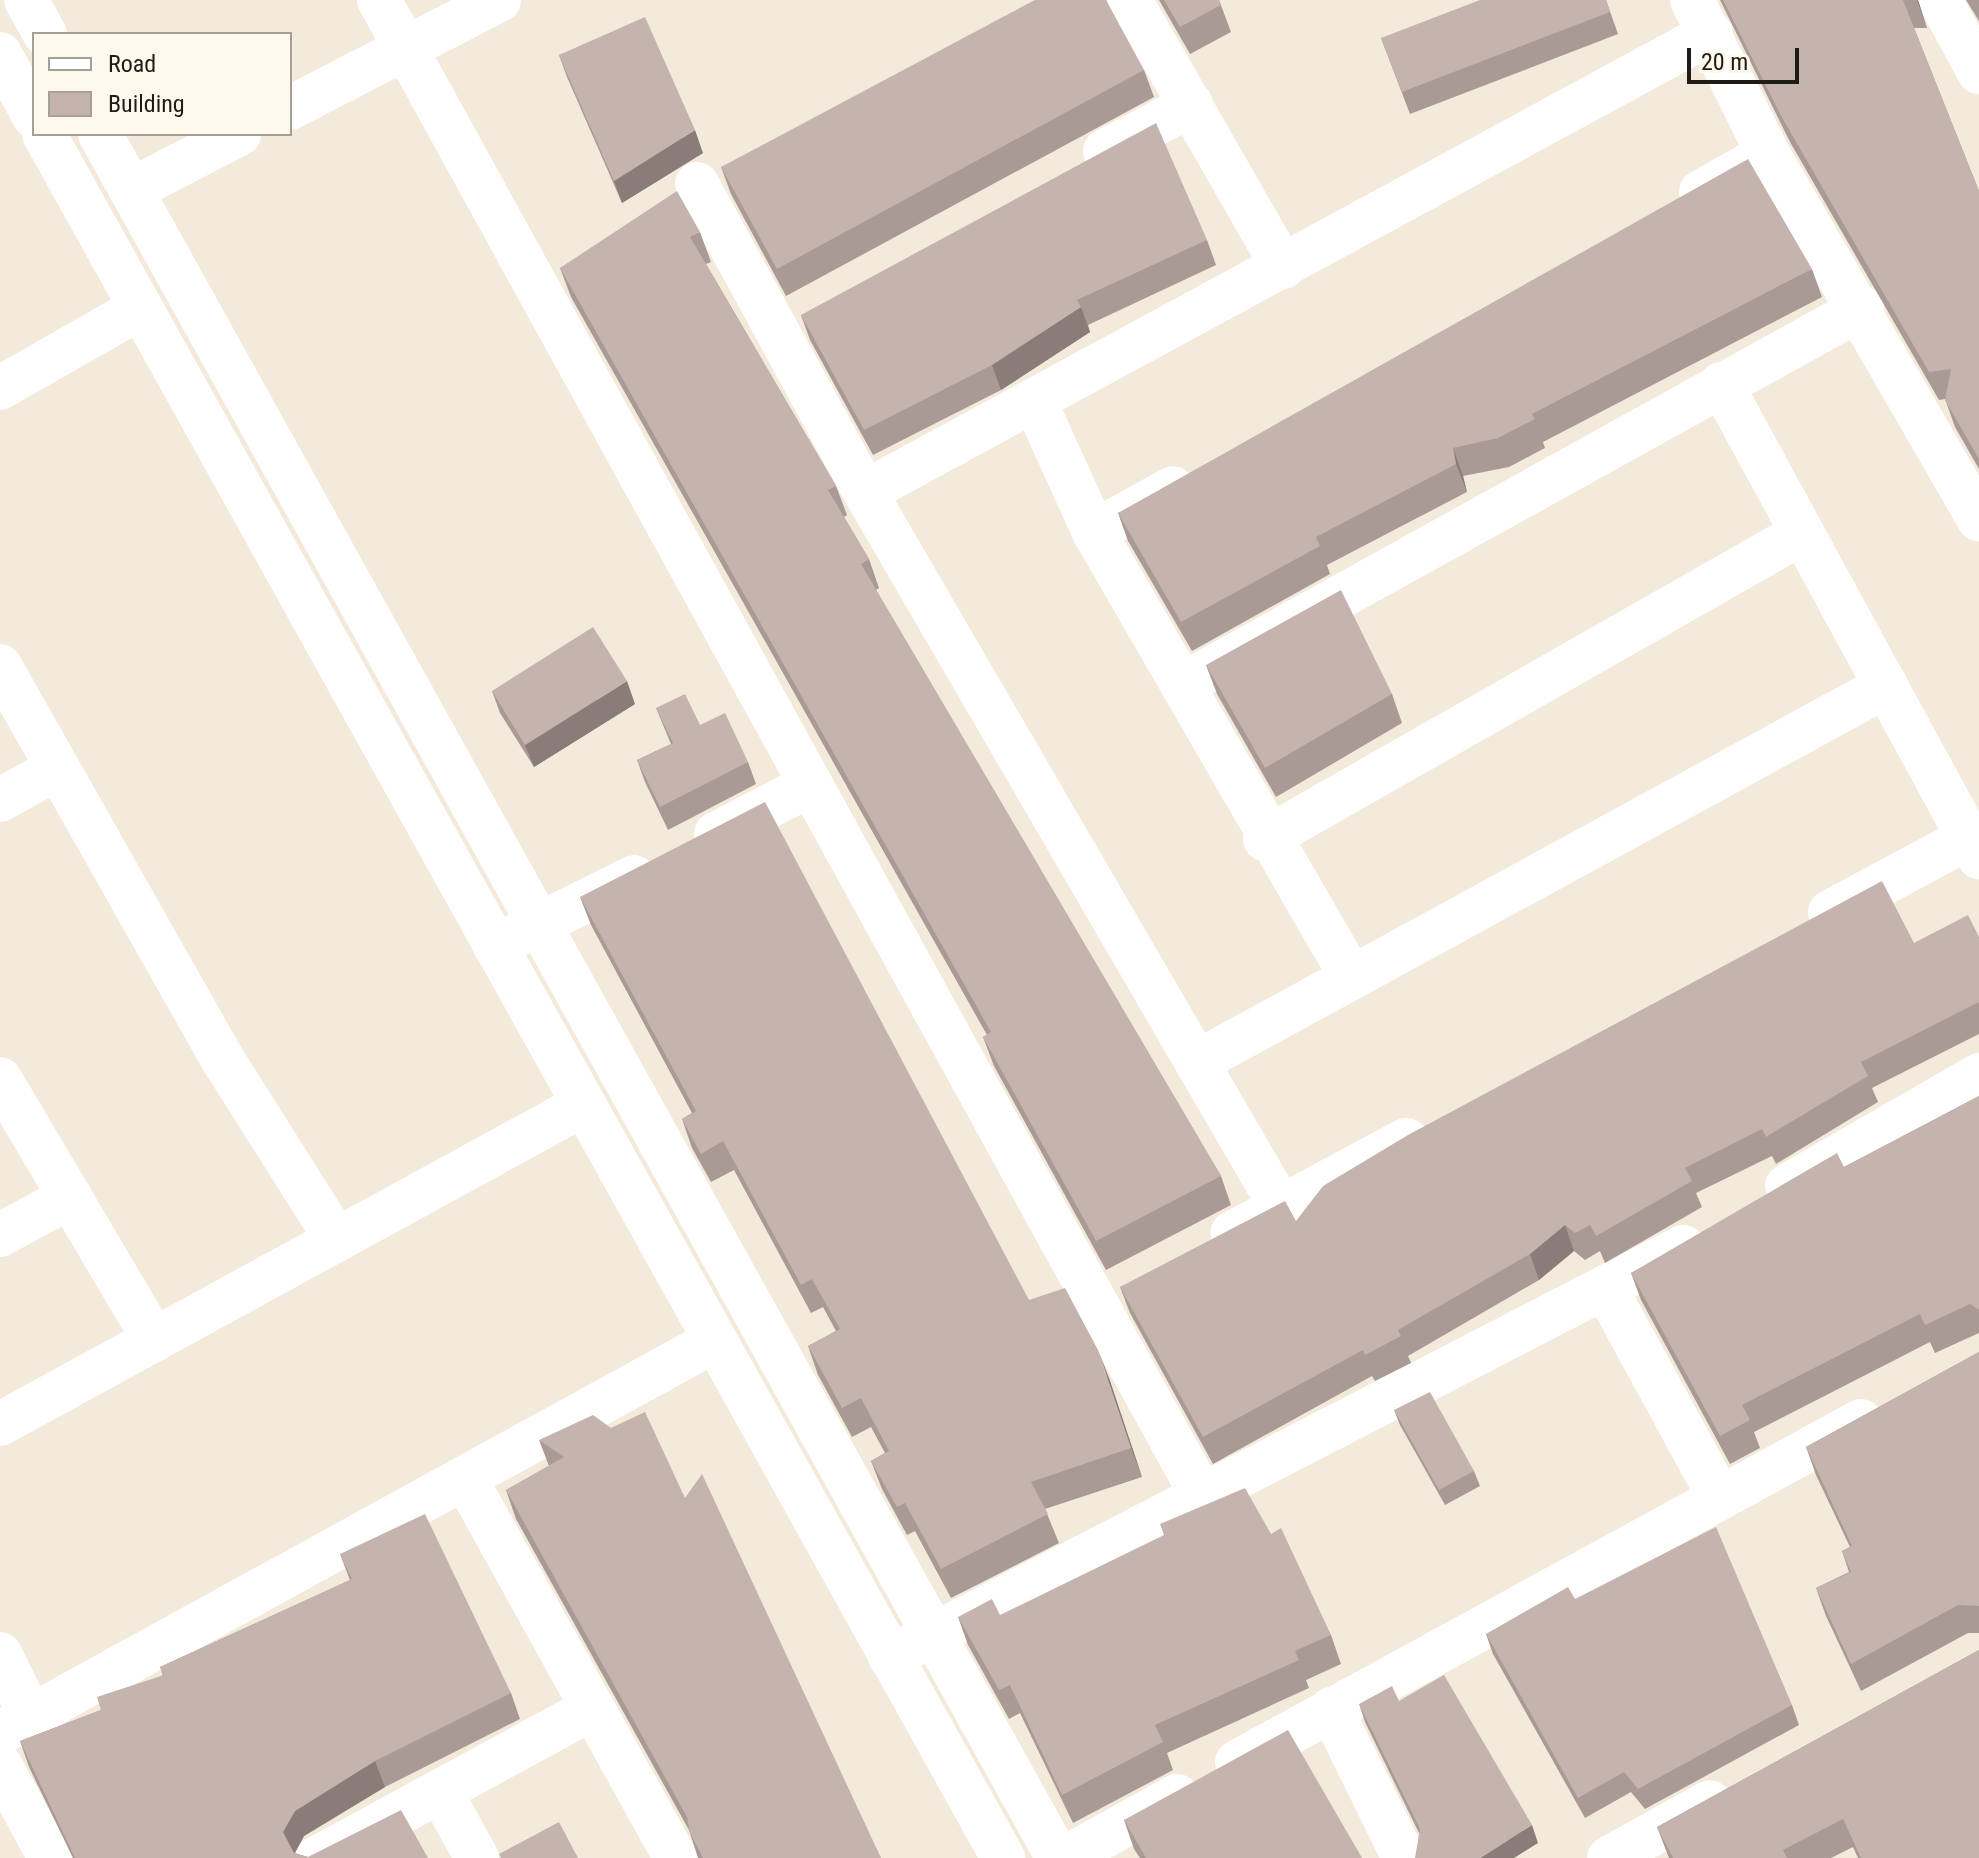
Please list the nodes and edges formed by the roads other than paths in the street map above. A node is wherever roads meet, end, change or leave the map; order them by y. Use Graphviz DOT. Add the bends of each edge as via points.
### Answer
graph roads {
  1 [pos="26,0"];
  2 [pos="379,0"];
  3 [pos="499,0"];
  4 [pos="1130,0"];
  5 [pos="1940,0"];
  6 [pos="1701,17"];
  7 [pos="44,32"];
  8 [pos="405,48"];
  9 [pos="0,54"];
  10 [pos="1979,72"];
  11 [pos="1191,105"];
  12 [pos="292,107"];
  13 [pos="32,112"];
  14 [pos="45,136"];
  15 [pos="101,136"];
  16 [pos="235,136"];
  17 [pos="1768,154"];
  18 [pos="738,162"];
  19 [pos="1067,172"];
  20 [pos="697,184"];
  21 [pos="131,190"];
  22 [pos="657,210"];
  23 [pos="1658,216"];
  24 [pos="577,263"];
  25 [pos="1283,267"];
  26 [pos="537,289"];
  27 [pos="817,307"];
  28 [pos="140,308"];
  29 [pos="1862,308"];
  30 [pos="776,330"];
  31 [pos="1721,384"];
  32 [pos="0,388"];
  33 [pos="1035,402"];
  34 [pos="1204,470"];
  35 [pos="865,492"];
  36 [pos="1979,519"];
  37 [pos="1094,532"];
  38 [pos="1802,533"];
  39 [pos="0,666"];
  40 [pos="1185,683"];
  41 [pos="1886,686"];
  42 [pos="58,768"];
  43 [pos="810,785"];
  44 [pos="0,800"];
  45 [pos="1265,839"];
  46 [pos="1974,848"];
  47 [pos="540,926"];
  48 [pos="1786,936"];
  49 [pos="495,946"];
  50 [pos="1352,978"];
  51 [pos="1199,1061"];
  52 [pos="1979,1075"];
  53 [pos="0,1079"];
  54 [pos="583,1105"];
  55 [pos="1449,1117"];
  56 [pos="70,1197"];
  57 [pos="1281,1207"];
  58 [pos="0,1235"];
  59 [pos="337,1240"];
  60 [pos="1188,1255"];
  61 [pos="1135,1282"];
  62 [pos="1607,1291"];
  63 [pos="1096,1303"];
  64 [pos="154,1339"];
  65 [pos="714,1341"];
  66 [pos="1897,1402"];
  67 [pos="0,1424"];
  68 [pos="465,1478"];
  69 [pos="1201,1494"];
  70 [pos="1720,1498"];
  71 [pos="935,1636"];
  72 [pos="0,1654"];
  73 [pos="890,1657"];
  74 [pos="593,1708"];
  75 [pos="1331,1709"];
  76 [pos="15,1724"];
  77 [pos="0,1765"];
  78 [pos="1753,1778"];
  79 [pos="440,1791"];
  80 [pos="660,1852"];
  81 [pos="1616,1856"];
  82 [pos="50,1858"];
  83 [pos="317,1858"];
  84 [pos="477,1858"];
  85 [pos="1003,1858"];
  86 [pos="1058,1858"];
  87 [pos="1065,1858"];
  88 [pos="1404,1858"];
  1 -- 7 [label="street"];
  2 -- 8 [label="street"];
  3 -- 8 [label="street"];
  4 -- 11 [label="street"];
  5 -- 10 [label="street"];
  6 -- 17 [label="street"];
  6 -- 25 [label="street"];
  8 -- 12 [label="street"];
  8 -- 26 [label="street"];
  9 -- 13 [label="street"];
  11 -- 19 [label="street"];
  11 -- 25 [label="street"];
  14 -- 28 [label="street"];
  15 -- 21 [label="street"];
  16 -- 21 [label="street"];
  17 -- 23 [label="street"];
  17 -- 29 [label="street"];
  18 -- 20 [label="street"];
  20 -- 22 [label="street"];
  20 -- 30 [label="street"];
  21 -- 47 [label="street"];
  24 -- 26 [label="street"];
  25 -- 33 [label="street"];
  26 -- 43 [label="street"];
  27 -- 30 [label="street"];
  28 -- 32 [label="street"];
  28 -- 49 [label="street"];
  29 -- 31 [label="street"];
  29 -- 36 [label="street"];
  30 -- 35 [label="street"];
  31 -- 38 [label="street"];
  31 -- 40 [label="street"];
  33 -- 35 [label="street"];
  33 -- 37 [label="street"];
  34 -- 37 [label="street"];
  35 -- 51 [label="street"];
  37 -- 40 [label="street"];
  38 -- 41 [label="street"];
  38 -- 45 [label="street"];
  39 -- 42 [label="street"];
  40 -- 45 [label="street"];
  41 -- 46 [label="street"];
  41 -- 50 [label="street"];
  42 -- 44 [label="street"];
  42 -- 59 [label="street" via="225,1063"];
  43 -- 47 [label="street"];
  43 -- 63 [label="street"];
  45 -- 50 [label="street"];
  46 -- 48 [label="street"];
  47 -- 49 [label="street"];
  47 -- 71 [label="street"];
  49 -- 54 [label="street"];
  50 -- 51 [label="street"];
  51 -- 57 [label="street"];
  52 -- 62 [label="street"];
  53 -- 56 [label="street"];
  54 -- 59 [label="street"];
  54 -- 65 [label="street"];
  55 -- 57 [label="street"];
  56 -- 58 [label="street"];
  56 -- 64 [label="street"];
  57 -- 60 [label="street"];
  59 -- 64 [label="street"];
  61 -- 63 [label="street"];
  62 -- 69 [label="street"];
  62 -- 70 [label="street"];
  63 -- 69 [label="street"];
  64 -- 67 [label="street"];
  65 -- 68 [label="street"];
  65 -- 73 [label="street"];
  66 -- 70 [label="street"];
  68 -- 74 [label="street"];
  68 -- 76 [label="street"];
  69 -- 71 [label="street"];
  70 -- 75 [label="street"];
  71 -- 73 [label="street"];
  71 -- 86 [label="street"];
  72 -- 76 [label="street"];
  73 -- 85 [label="street"];
  74 -- 79 [label="street"];
  74 -- 80 [label="street"];
  75 -- 87 [label="street"];
  75 -- 88 [label="street"];
  77 -- 82 [label="street"];
  78 -- 81 [label="street"];
  79 -- 83 [label="street"];
  79 -- 84 [label="street"];
}
